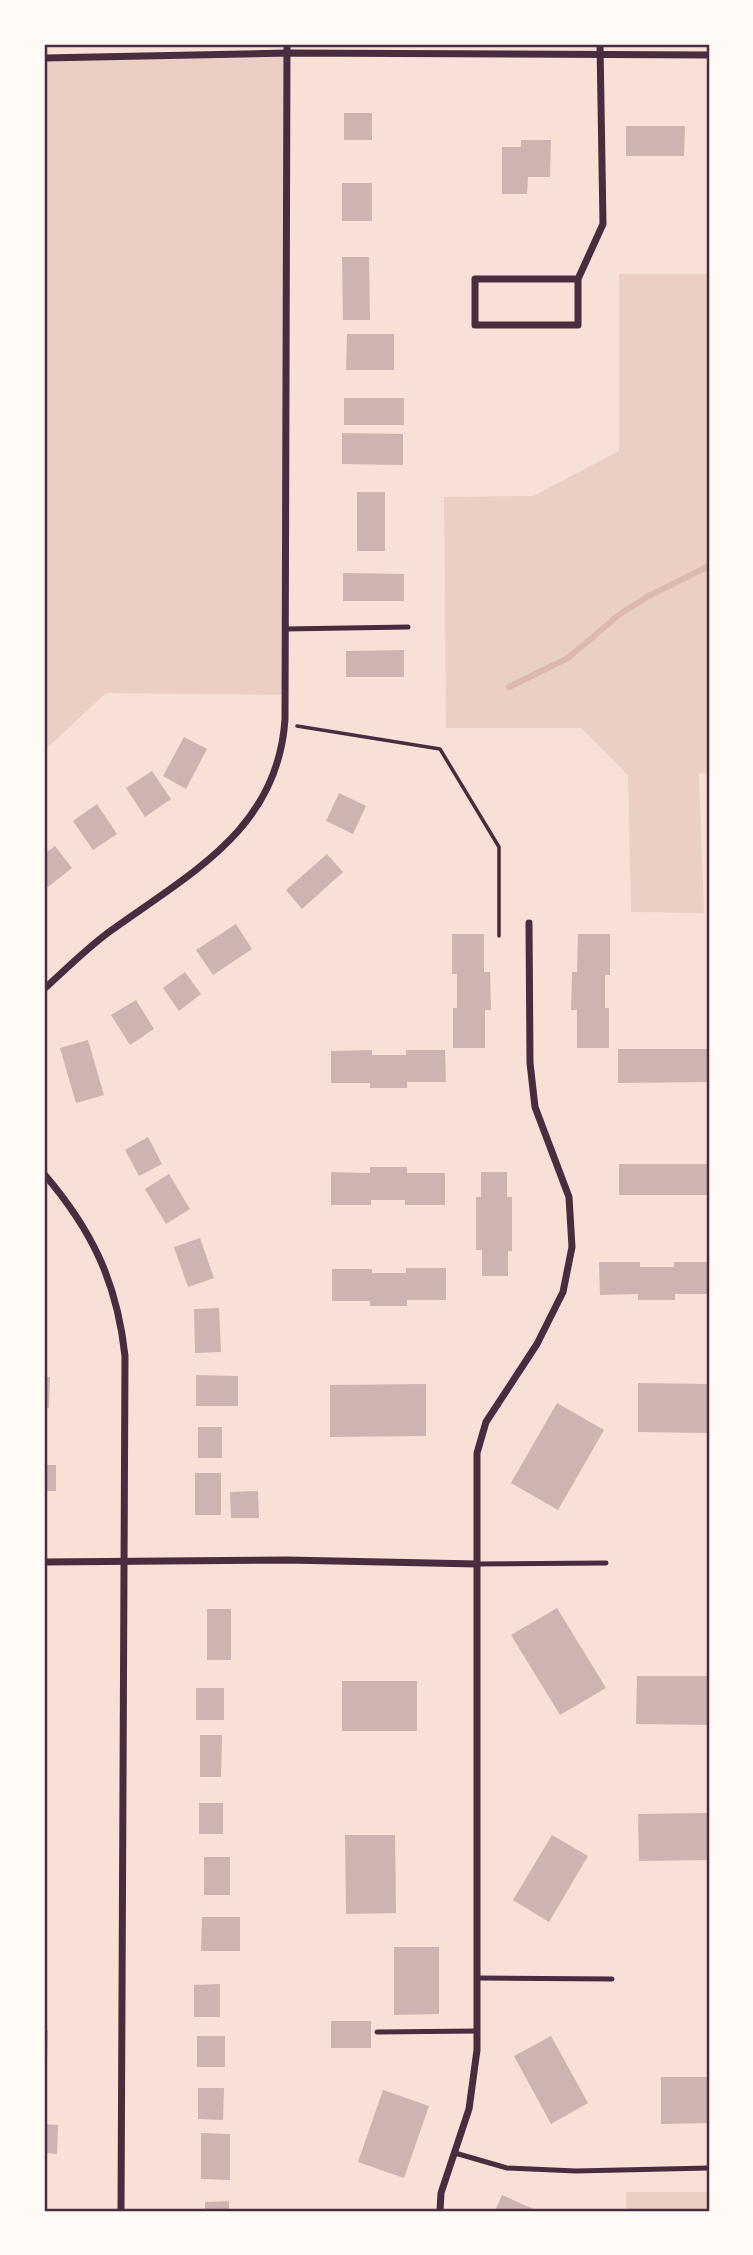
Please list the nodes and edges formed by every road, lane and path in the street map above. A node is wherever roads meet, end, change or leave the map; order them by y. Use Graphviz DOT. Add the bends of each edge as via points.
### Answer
graph roads {
  1 [pos="287,44"];
  2 [pos="600,44"];
  3 [pos="287,54"];
  4 [pos="600,54"];
  5 [pos="709,55"];
  6 [pos="44,58"];
  7 [pos="578,279"];
  8 [pos="408,627"];
  9 [pos="285,629"];
  10 [pos="285,723"];
  11 [pos="529,923"];
  12 [pos="499,936"];
  13 [pos="44,989"];
  14 [pos="44,1174"];
  15 [pos="44,1562"];
  16 [pos="124,1563"];
  17 [pos="606,1563"];
  18 [pos="477,1564"];
  19 [pos="477,1978"];
  20 [pos="612,1979"];
  21 [pos="477,2031"];
  22 [pos="377,2032"];
  23 [pos="455,2153"];
  24 [pos="709,2168"];
  25 [pos="121,2211"];
  26 [pos="440,2211"];
  1 -- 3 [label="street"];
  2 -- 4 [label="street"];
  3 -- 4 [label="street"];
  3 -- 6 [label="street"];
  3 -- 9 [label="street"];
  4 -- 5 [label="street"];
  4 -- 7 [label="street" via="603,224"];
  7 -- 7 [label="street" via="578,325 475,325 475,279"];
  8 -- 9 [label="lane"];
  9 -- 10 [label="street"];
  10 -- 12 [label="path" via="440,749 499,847"];
  10 -- 13 [label="street" via="271,787 232,838 105,935"];
  11 -- 18 [label="street" via="530,1063 535,1107 569,1197 572,1247 558,1303 537,1345 485,1422 477,1453"];
  14 -- 16 [label="street" via="103,1262 120,1314 126,1397"];
  15 -- 16 [label="street"];
  16 -- 18 [label="street"];
  16 -- 25 [label="street"];
  17 -- 18 [label="lane"];
  18 -- 19 [label="street"];
  19 -- 20 [label="lane"];
  19 -- 21 [label="street"];
  21 -- 22 [label="lane"];
  21 -- 23 [label="street" via="469,2109"];
  23 -- 24 [label="lane" via="507,2168"];
  23 -- 26 [label="street" via="441,2193"];
}
